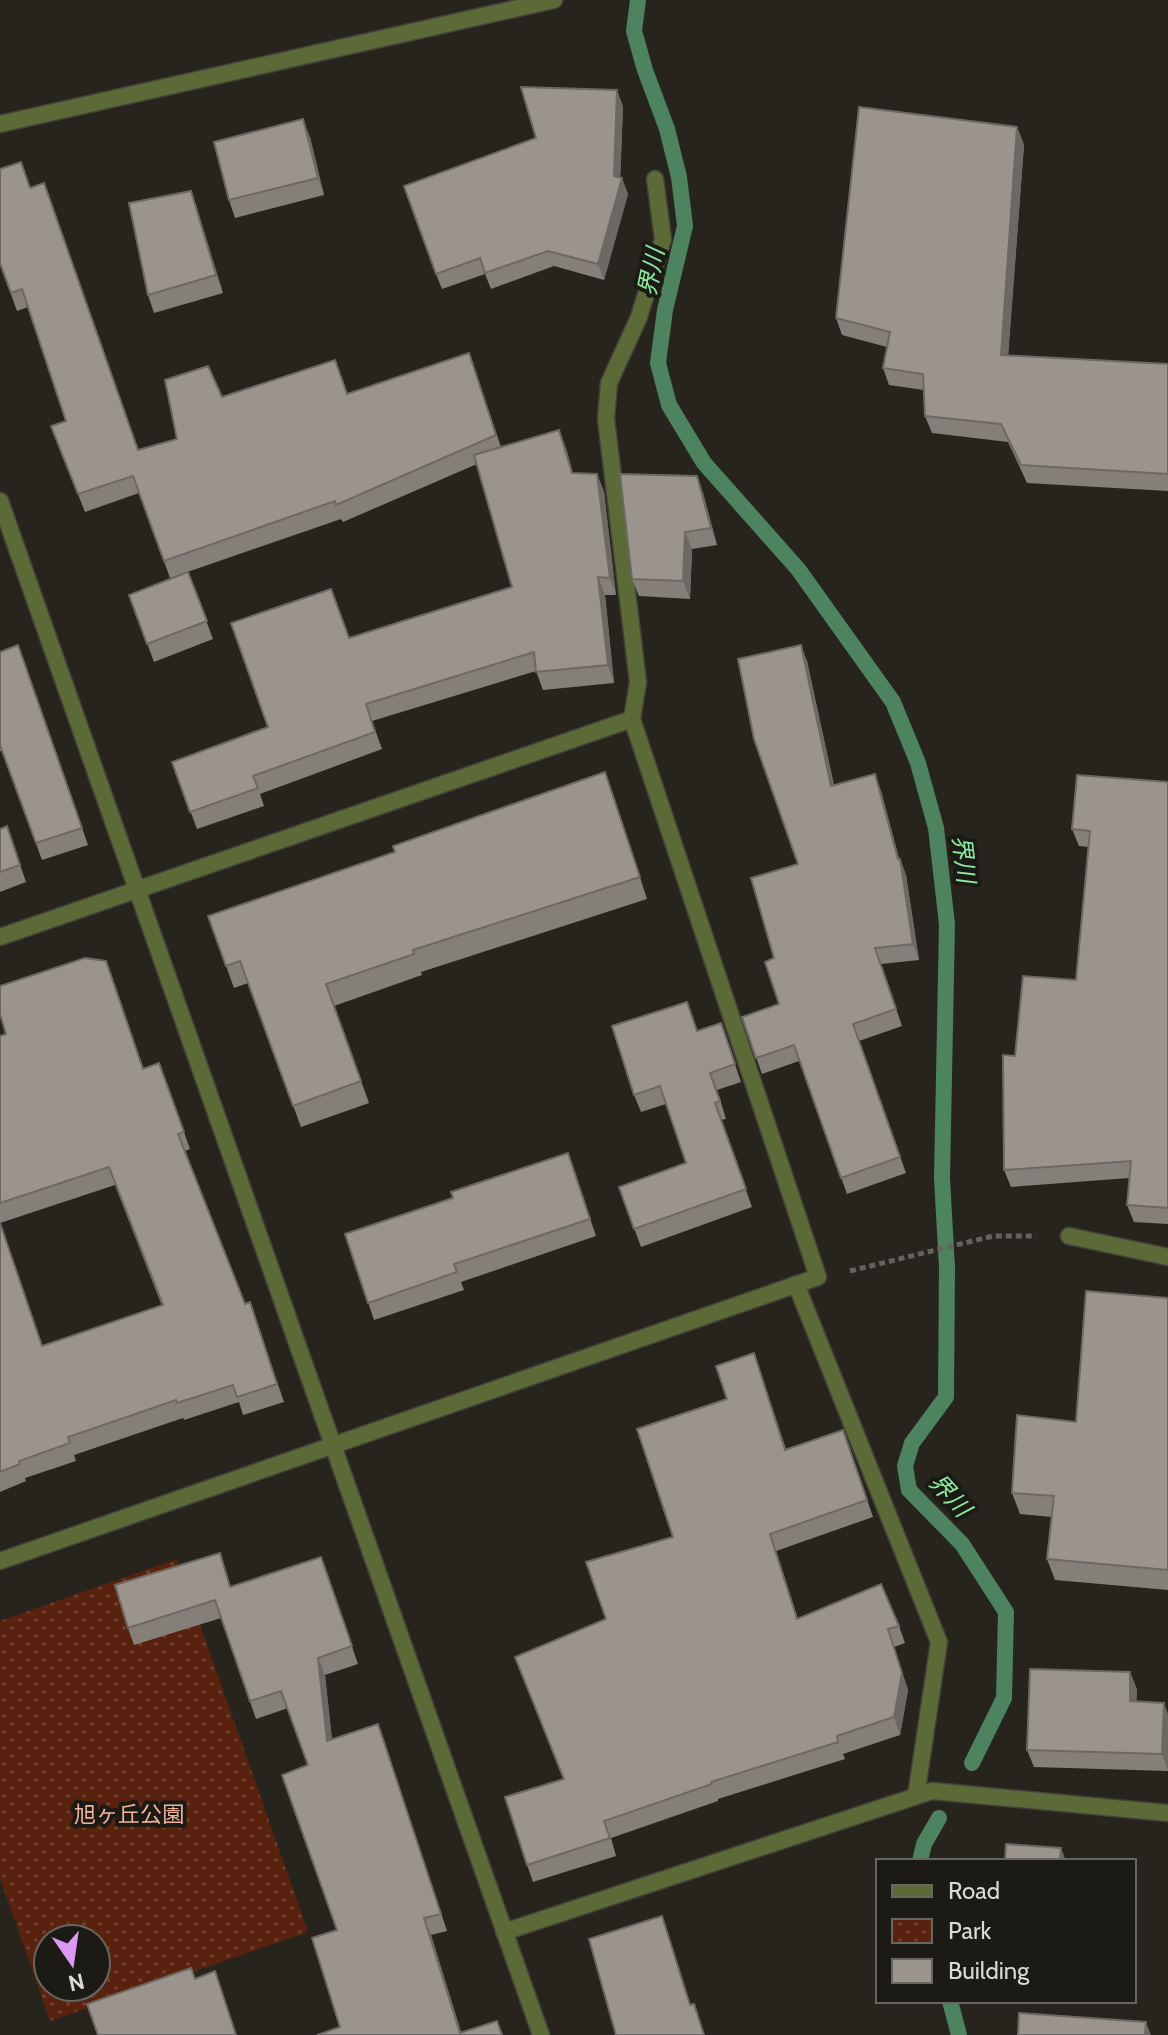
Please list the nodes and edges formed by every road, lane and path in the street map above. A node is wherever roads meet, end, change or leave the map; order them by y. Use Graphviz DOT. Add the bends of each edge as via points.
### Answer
graph roads {
  1 [pos="554,0"];
  2 [pos="0,124"];
  3 [pos="655,179"];
  4 [pos="0,501"];
  5 [pos="632,719"];
  6 [pos="137,890"];
  7 [pos="0,937"];
  8 [pos="993,1236"];
  9 [pos="1069,1236"];
  10 [pos="1168,1257"];
  11 [pos="839,1274"];
  12 [pos="796,1284"];
  13 [pos="333,1445"];
  14 [pos="0,1561"];
  15 [pos="916,1796"];
  16 [pos="1168,1813"];
  17 [pos="504,1932"];
  18 [pos="541,2035"];
  1 -- 2 [label="street"];
  3 -- 5 [label="street" via="663,239 639,317 609,383 606,419 638,682"];
  4 -- 6 [label="street"];
  5 -- 6 [label="street"];
  5 -- 12 [label="street" via="818,1277"];
  6 -- 7 [label="street"];
  6 -- 13 [label="street"];
  8 -- 11 [label="path"];
  9 -- 10 [label="street"];
  12 -- 13 [label="street"];
  12 -- 15 [label="street" via="939,1642"];
  13 -- 14 [label="street"];
  13 -- 17 [label="street"];
  15 -- 16 [label="street" via="932,1791"];
  15 -- 17 [label="street"];
  17 -- 18 [label="street"];
}
